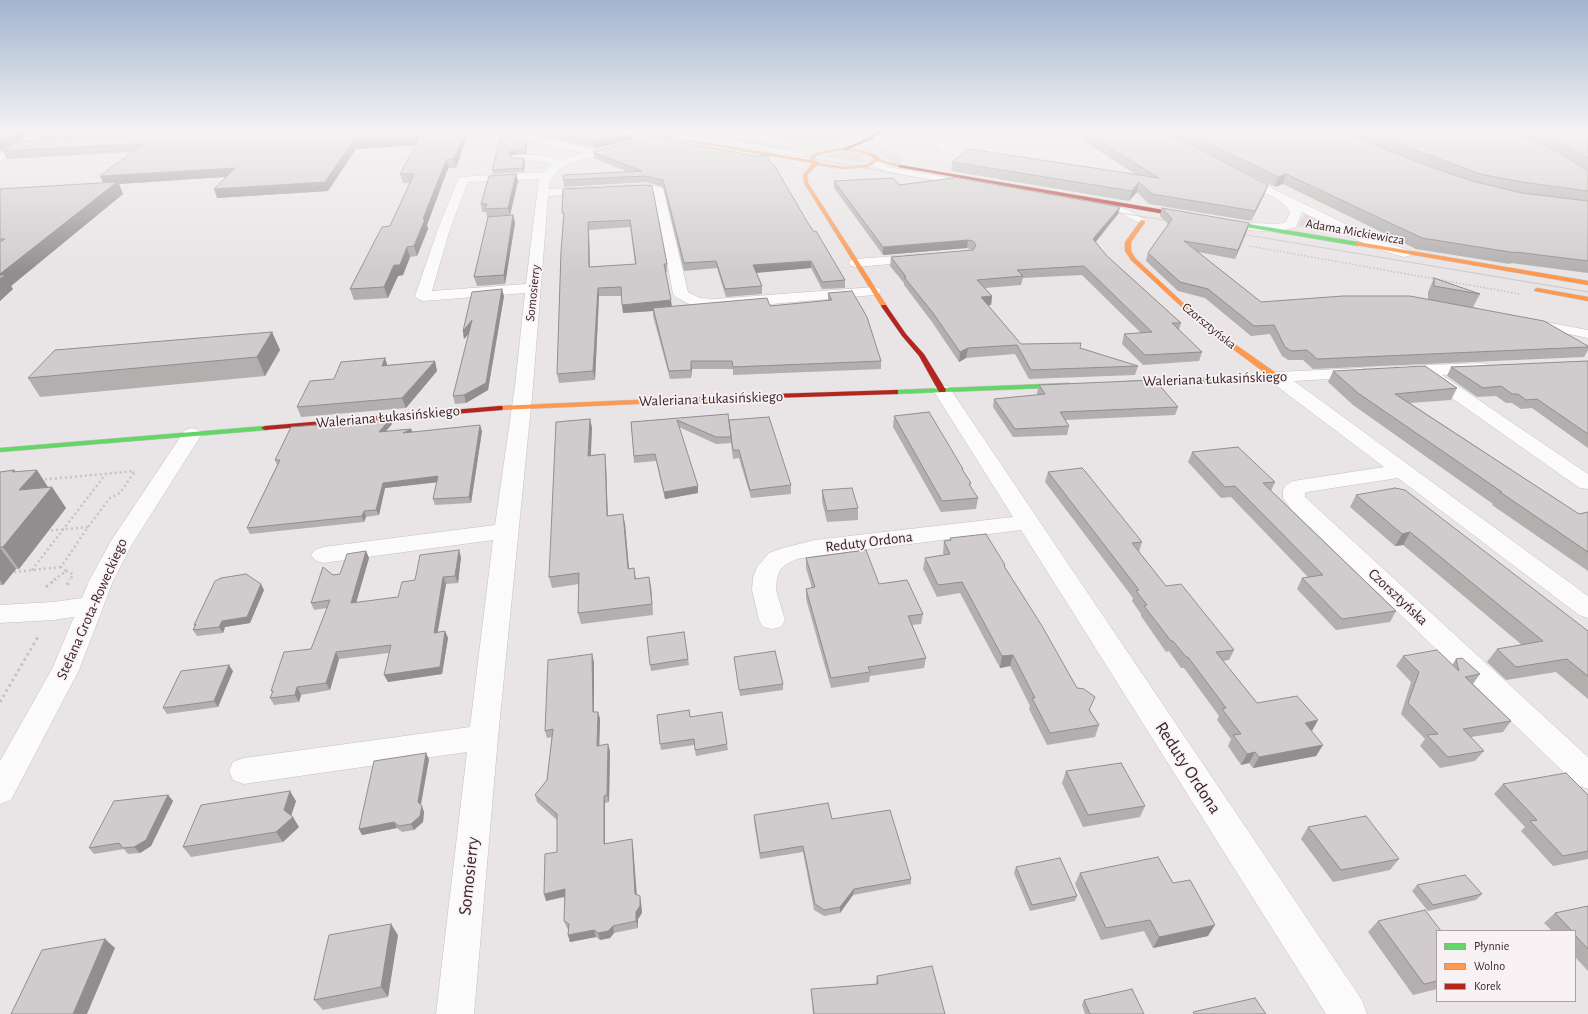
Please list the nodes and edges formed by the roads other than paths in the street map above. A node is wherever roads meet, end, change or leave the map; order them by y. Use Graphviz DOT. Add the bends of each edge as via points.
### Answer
graph roads {
  1 [pos="464,178"];
  2 [pos="544,178"];
  3 [pos="805,178"];
  4 [pos="897,178"];
  5 [pos="936,178"];
  6 [pos="966,178"];
  7 [pos="1244,178"];
  8 [pos="971,191"];
  9 [pos="543,193"];
  10 [pos="1279,196"];
  11 [pos="1122,206"];
  12 [pos="1091,209"];
  13 [pos="1146,222"];
  14 [pos="1253,227"];
  15 [pos="1415,255"];
  16 [pos="936,257"];
  17 [pos="856,263"];
  18 [pos="1588,283"];
  19 [pos="533,288"];
  20 [pos="874,291"];
  21 [pos="1529,292"];
  22 [pos="1588,299"];
  23 [pos="1526,322"];
  24 [pos="1588,334"];
  25 [pos="1501,367"];
  26 [pos="1424,370"];
  27 [pos="1276,377"];
  28 [pos="1115,383"];
  29 [pos="1079,384"];
  30 [pos="942,390"];
  31 [pos="520,406"];
  32 [pos="192,434"];
  33 [pos="0,450"];
  34 [pos="1402,471"];
  35 [pos="1588,483"];
  36 [pos="1028,522"];
  37 [pos="506,531"];
  38 [pos="323,555"];
  39 [pos="92,605"];
  40 [pos="1588,610"];
  41 [pos="0,614"];
  42 [pos="772,620"];
  43 [pos="483,737"];
  44 [pos="244,771"];
  45 [pos="1588,776"];
  46 [pos="0,790"];
  47 [pos="455,1014"];
  48 [pos="1348,1014"];
  1 -- 19 [label="street" via="444,229 423,296"];
  2 -- 9 [label="street, Somosierry"];
  3 -- 17 [label="street, Reduty Ordona"];
  4 -- 8 [label="street"];
  5 -- 12 [label="lane"];
  6 -- 11 [label="street, Adama Mickiewicza"];
  7 -- 10 [label="street"];
  9 -- 19 [label="street, Somosierry"];
  9 -- 20 [label="street" via="646,187 658,189 681,294 696,302 714,304"];
  10 -- 14 [label="street" via="1296,210 1292,224 1278,228"];
  10 -- 15 [label="street" via="1376,244"];
  11 -- 12 [label="lane"];
  11 -- 13 [label="street, Adama Mickiewicza"];
  11 -- 14 [label="street, Adama Mickiewicza"];
  12 -- 13 [label="street"];
  13 -- 27 [label="street, Czorsztyńska" via="1128,242 1128,251 1133,259 1204,325"];
  14 -- 15 [label="street, Adama Mickiewicza"];
  15 -- 18 [label="street, Adama Mickiewicza"];
  16 -- 17 [label="street"];
  17 -- 20 [label="street, Reduty Ordona"];
  19 -- 31 [label="street, Somosierry"];
  20 -- 30 [label="street, Reduty Ordona" via="904,335 922,355"];
  21 -- 22 [label="street"];
  23 -- 24 [label="lane"];
  25 -- 26 [label="street, Waleriana Łukasińskiego"];
  26 -- 27 [label="street, Waleriana Łukasińskiego"];
  26 -- 35 [label="street"];
  27 -- 28 [label="street, Waleriana Łukasińskiego"];
  27 -- 34 [label="street, Czorsztyńska"];
  29 -- 30 [label="street, Waleriana Łukasińskiego"];
  30 -- 31 [label="street, Waleriana Łukasińskiego"];
  30 -- 36 [label="street, Reduty Ordona"];
  31 -- 32 [label="street, Waleriana Łukasińskiego"];
  31 -- 37 [label="street, Somosierry"];
  32 -- 33 [label="street, Waleriana Łukasińskiego"];
  32 -- 39 [label="street, Stefana Grota-Roweckiego" via="119,546"];
  34 -- 40 [label="street, Czorsztyńska"];
  34 -- 45 [label="street, Czorsztyńska" via="1301,486 1294,490 1294,498"];
  36 -- 42 [label="street, Reduty Ordona" via="791,553 777,559 769,567 765,578 764,590"];
  36 -- 48 [label="street, Reduty Ordona"];
  37 -- 38 [label="street"];
  37 -- 43 [label="street, Somosierry"];
  39 -- 41 [label="street"];
  39 -- 46 [label="street, Stefana Grota-Roweckiego" via="65,670"];
  43 -- 44 [label="street"];
  43 -- 47 [label="street, Somosierry"];
}
